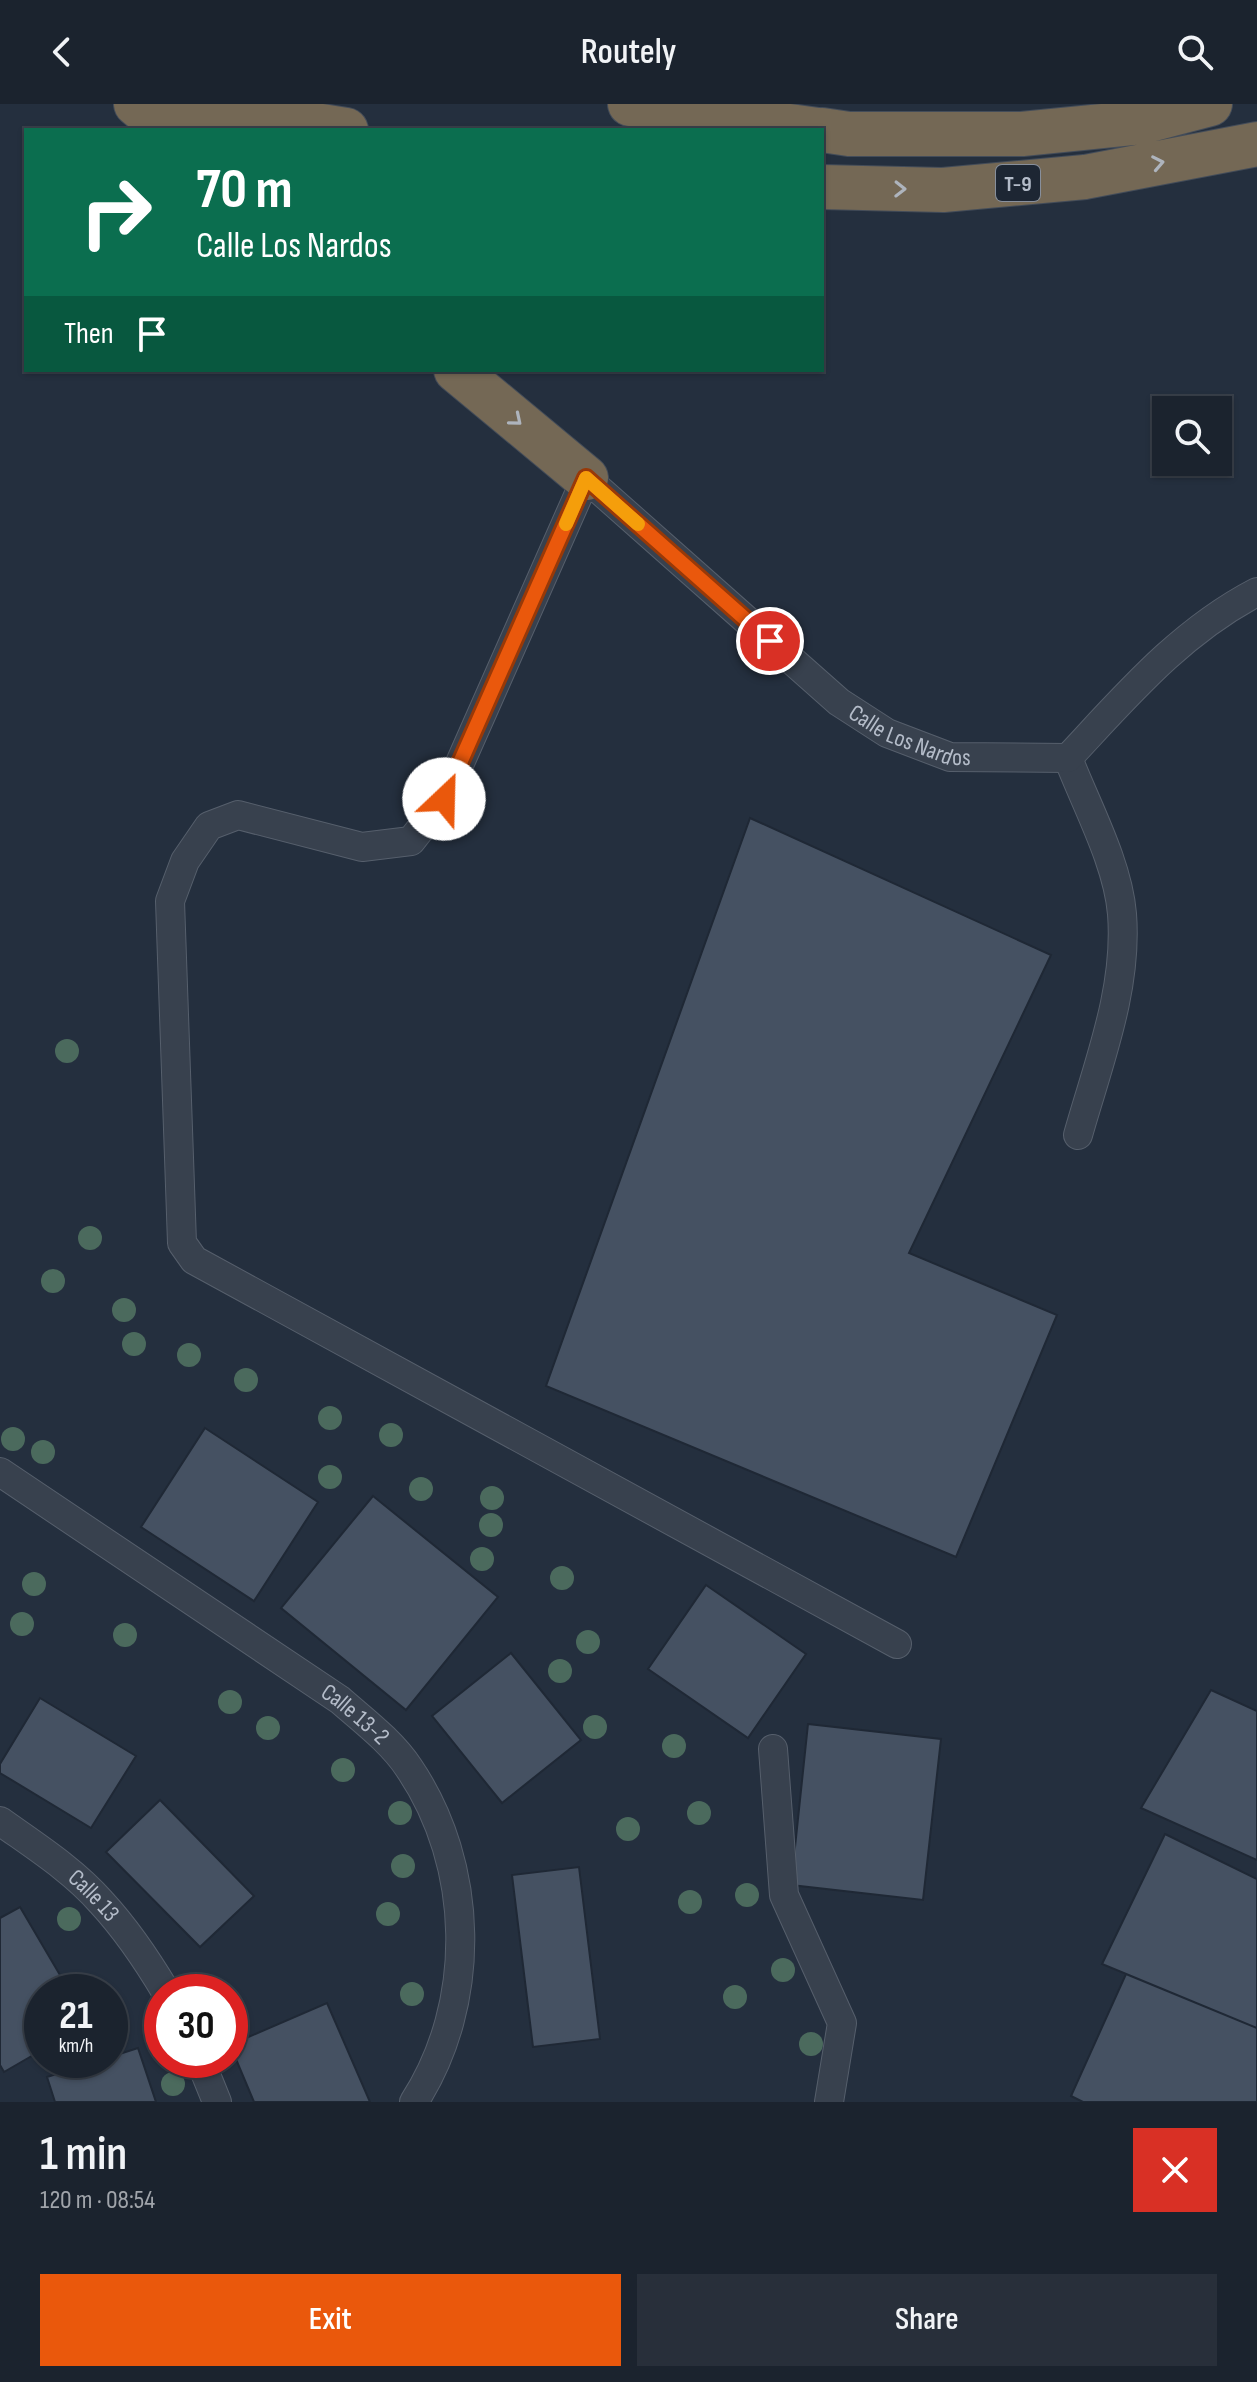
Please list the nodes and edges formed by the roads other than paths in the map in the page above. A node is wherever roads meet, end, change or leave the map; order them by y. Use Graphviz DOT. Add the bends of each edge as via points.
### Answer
graph roads {
  1 [pos="136,104"];
  2 [pos="186,104"];
  3 [pos="630,104"];
  4 [pos="1210,104"];
  5 [pos="165,128"];
  6 [pos="334,128"];
  7 [pos="805,128"];
  8 [pos="824,131"];
  9 [pos="1257,144"];
  10 [pos="824,187"];
  11 [pos="458,372"];
  12 [pos="586,478"];
  13 [pos="1257,592"];
  14 [pos="1068,758"];
  15 [pos="1078,1135"];
  16 [pos="0,1472"];
  17 [pos="897,1644"];
  18 [pos="773,1749"];
  19 [pos="0,1821"];
  20 [pos="154,1974"];
  21 [pos="207,2078"];
  22 [pos="217,2102"];
  23 [pos="414,2102"];
  24 [pos="829,2102"];
  1 -- 5 [label="highway"];
  2 -- 6 [label="highway"];
  3 -- 7 [label="highway, T-9"];
  4 -- 8 [label="highway, T-9" via="1142,122 1022,134"];
  10 -- 9 [label="highway, T-9, one-way" via="943,190 1085,177"];
  11 -- 12 [label="highway, one-way"];
  12 -- 14 [label="street, Calle Los Nardos" via="839,702 887,733 950,757"];
  12 -- 17 [label="street" via="444,799 411,841 362,847 238,815 209,826 185,861 170,901 182,1243 194,1260"];
  13 -- 14 [label="street" via="1194,631"];
  14 -- 15 [label="street" via="1109,858 1122,912 1121,970"];
  16 -- 23 [label="street, Calle 13-2" via="340,1700 408,1766 429,1802 457,1881 461,1921 454,2002 443,2046"];
  18 -- 24 [label="street" via="784,1895 842,2023"];
  19 -- 20 [label="street, Calle 13" via="100,1899"];
  21 -- 22 [label="street"];
}
